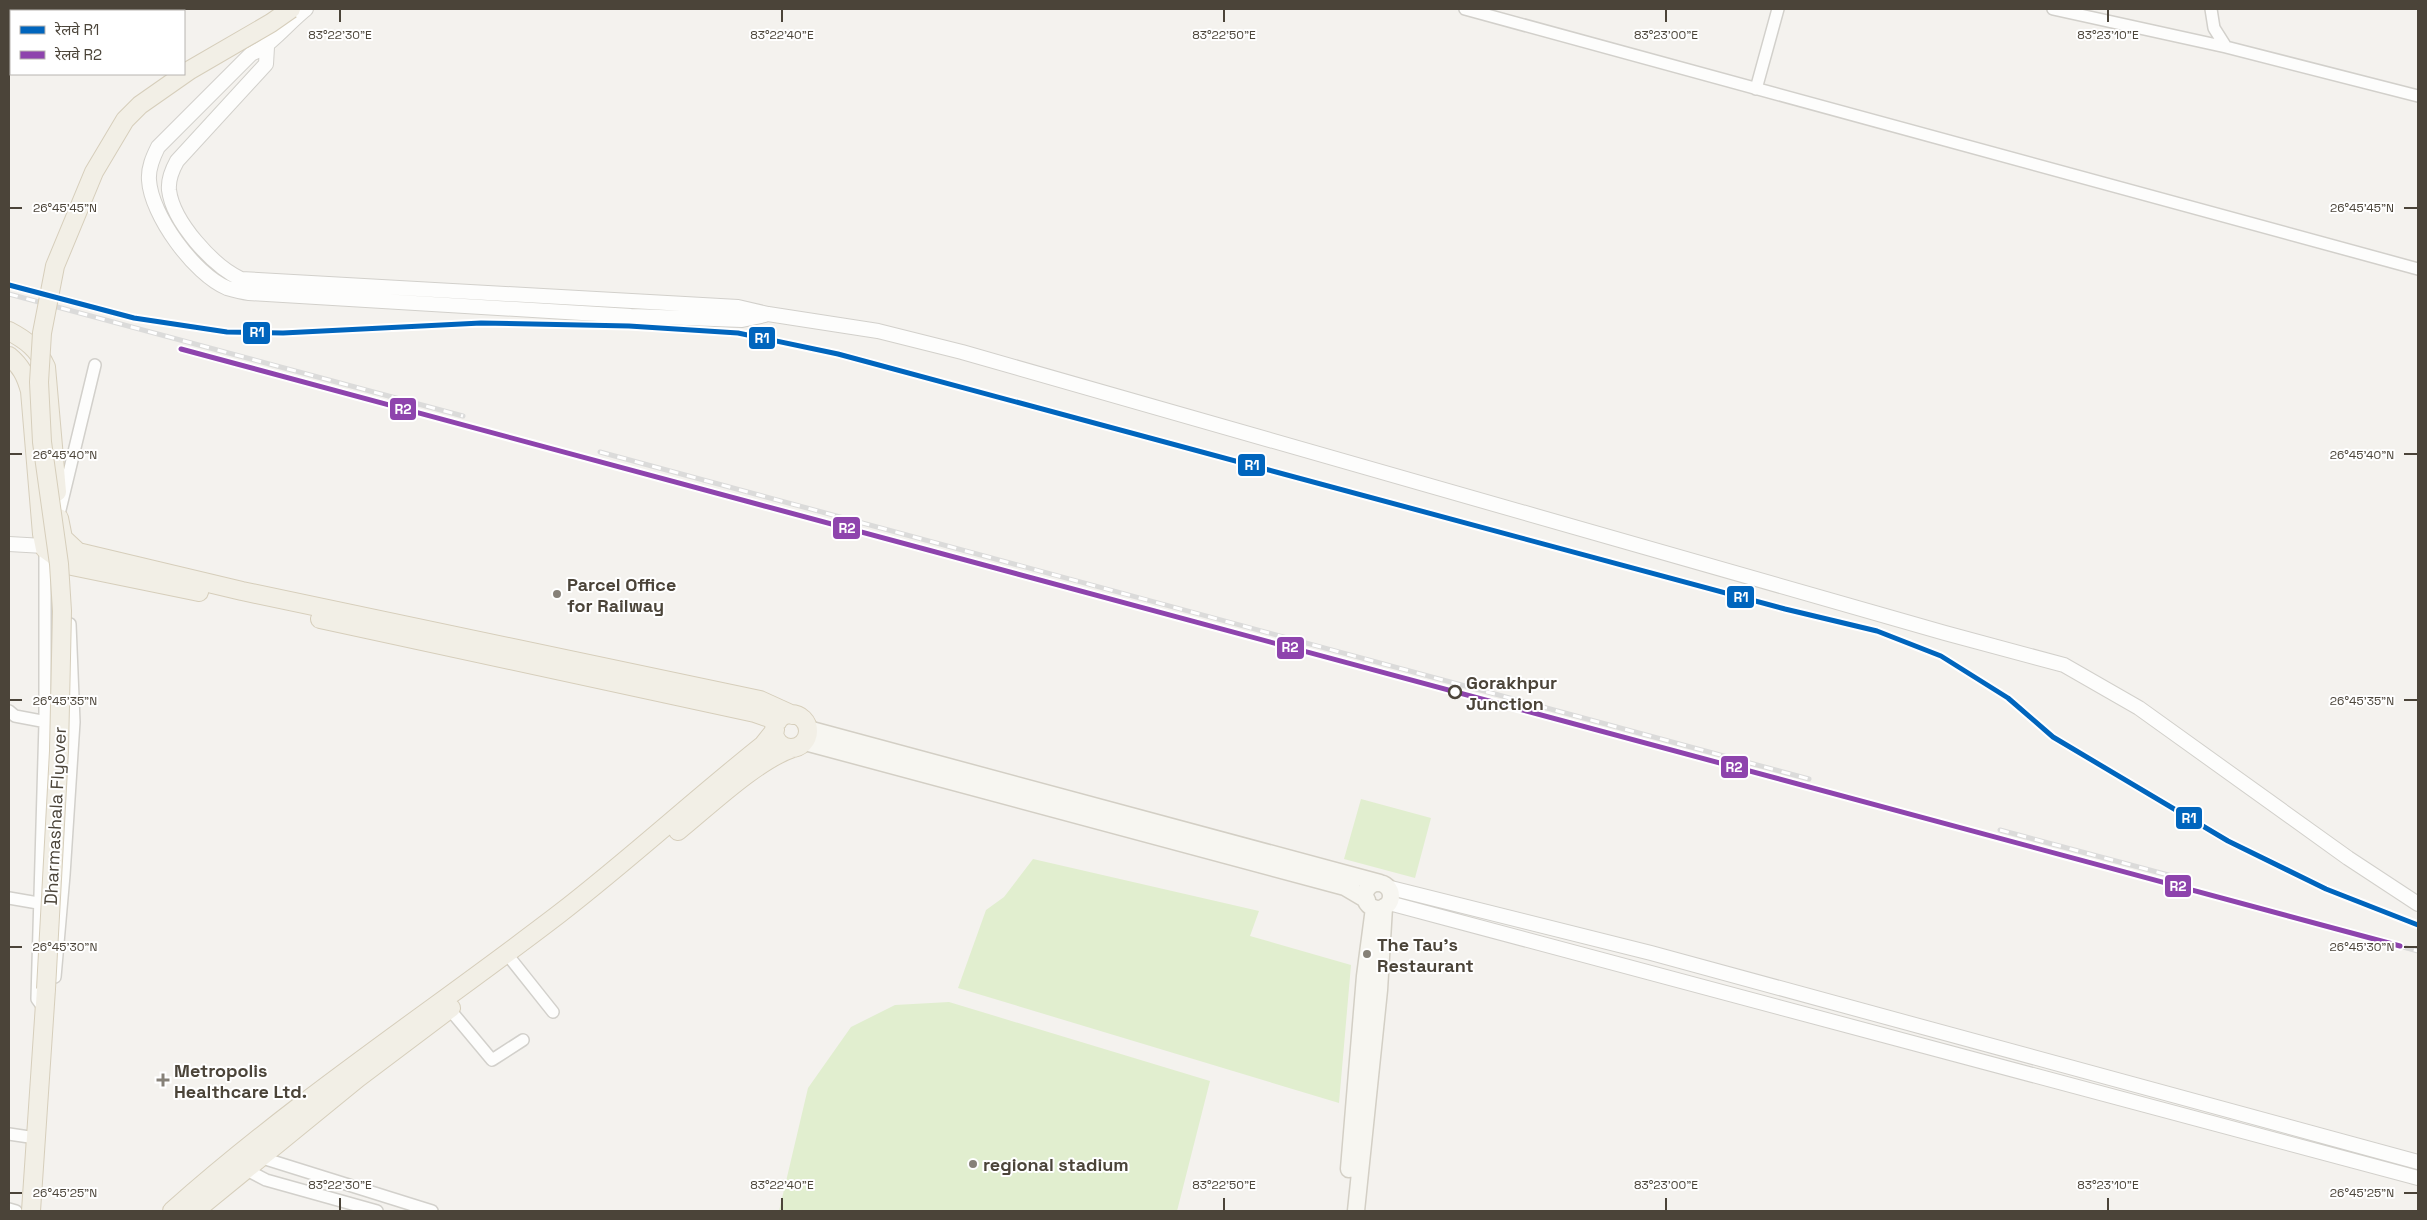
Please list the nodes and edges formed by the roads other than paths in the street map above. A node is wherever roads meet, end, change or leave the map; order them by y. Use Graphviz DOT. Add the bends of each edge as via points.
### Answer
graph roads {
  1 [pos="290,9"];
  2 [pos="306,9"];
  3 [pos="1465,9"];
  4 [pos="1778,9"];
  5 [pos="2053,9"];
  6 [pos="2211,9"];
  7 [pos="267,47"];
  8 [pos="2226,47"];
  9 [pos="185,74"];
  10 [pos="183,75"];
  11 [pos="1756,89"];
  12 [pos="2418,96"];
  13 [pos="2418,269"];
  14 [pos="768,314"];
  15 [pos="9,331"];
  16 [pos="9,356"];
  17 [pos="95,365"];
  18 [pos="59,514"];
  19 [pos="9,544"];
  20 [pos="45,548"];
  21 [pos="67,565"];
  22 [pos="9,711"];
  23 [pos="74,722"];
  24 [pos="782,722"];
  25 [pos="46,723"];
  26 [pos="802,740"];
  27 [pos="9,898"];
  28 [pos="1380,898"];
  29 [pos="38,903"];
  30 [pos="2418,904"];
  31 [pos="509,958"];
  32 [pos="446,1005"];
  33 [pos="44,1011"];
  34 [pos="553,1012"];
  35 [pos="523,1040"];
  36 [pos="2296,1129"];
  37 [pos="9,1134"];
  38 [pos="36,1138"];
  39 [pos="2291,1144"];
  40 [pos="253,1153"];
  41 [pos="2418,1162"];
  42 [pos="238,1165"];
  43 [pos="2418,1178"];
  44 [pos="9,1209"];
  45 [pos="16,1211"];
  46 [pos="31,1211"];
  47 [pos="172,1211"];
  48 [pos="195,1211"];
  49 [pos="377,1211"];
  50 [pos="432,1211"];
  51 [pos="1346,1211"];
  52 [pos="1356,1211"];
  1 -- 9 [label="main road, Dharmashala Flyover, bridge"];
  2 -- 7 [label="street"];
  3 -- 11 [label="street"];
  4 -- 11 [label="street"];
  5 -- 8 [label="street"];
  6 -- 8 [label="street" via="2214,28"];
  7 -- 14 [label="street" via="266,64 177,160 171,173 169,189 173,206 192,236 229,273 251,280 738,307"];
  7 -- 14 [label="street" via="251,54 158,147 148,178 150,194 175,240 198,268 226,288 249,293 630,316 742,320"];
  8 -- 12 [label="street"];
  10 -- 33 [label="main road, Dharmashala Flyover, bridge" via="140,105 125,120 94,172 55,266 42,333 39,382 42,442 59,564 62,611 59,752"];
  11 -- 13 [label="street"];
  14 -- 30 [label="street" via="878,330 962,352 2064,665 2139,708 2348,858"];
  15 -- 18 [label="main road" via="30,344 46,367"];
  16 -- 20 [label="main road" via="18,364 30,391"];
  17 -- 18 [label="street"];
  18 -- 24 [label="main road" via="63,538 78,552 242,591 760,700"];
  19 -- 20 [label="street"];
  20 -- 21 [label="main road"];
  20 -- 25 [label="street"];
  21 -- 23 [label="street"];
  21 -- 24 [label="main road" via="755,713"];
  22 -- 25 [label="street" via="15,716"];
  23 -- 25 [label="street"];
  23 -- 33 [label="street" via="54,1000"];
  24 -- 26 [label="main road" via="801,717"];
  24 -- 26 [label="main road" via="777,740 783,746"];
  24 -- 31 [label="main road" via="763,745"];
  25 -- 29 [label="street"];
  26 -- 28 [label="main road"];
  26 -- 28 [label="main road" via="837,738"];
  26 -- 31 [label="main road" via="773,756"];
  27 -- 29 [label="street"];
  28 -- 36 [label="street" via="1651,953"];
  28 -- 39 [label="street"];
  28 -- 51 [label="main road" via="1365,976"];
  28 -- 52 [label="main road" via="1380,990"];
  29 -- 33 [label="street" via="36,999"];
  31 -- 32 [label="main road"];
  31 -- 34 [label="street"];
  32 -- 35 [label="street" via="492,1060"];
  32 -- 40 [label="main road" via="359,1061"];
  33 -- 38 [label="main road, Dharmashala Flyover"];
  36 -- 39 [label="street"];
  36 -- 41 [label="street"];
  37 -- 38 [label="street"];
  38 -- 46 [label="main road, Dharmashala Flyover"];
  39 -- 43 [label="street"];
  40 -- 42 [label="main road"];
  40 -- 50 [label="street"];
  42 -- 47 [label="main road"];
  42 -- 48 [label="main road"];
  42 -- 49 [label="street" via="266,1180"];
  44 -- 45 [label="street"];
}
